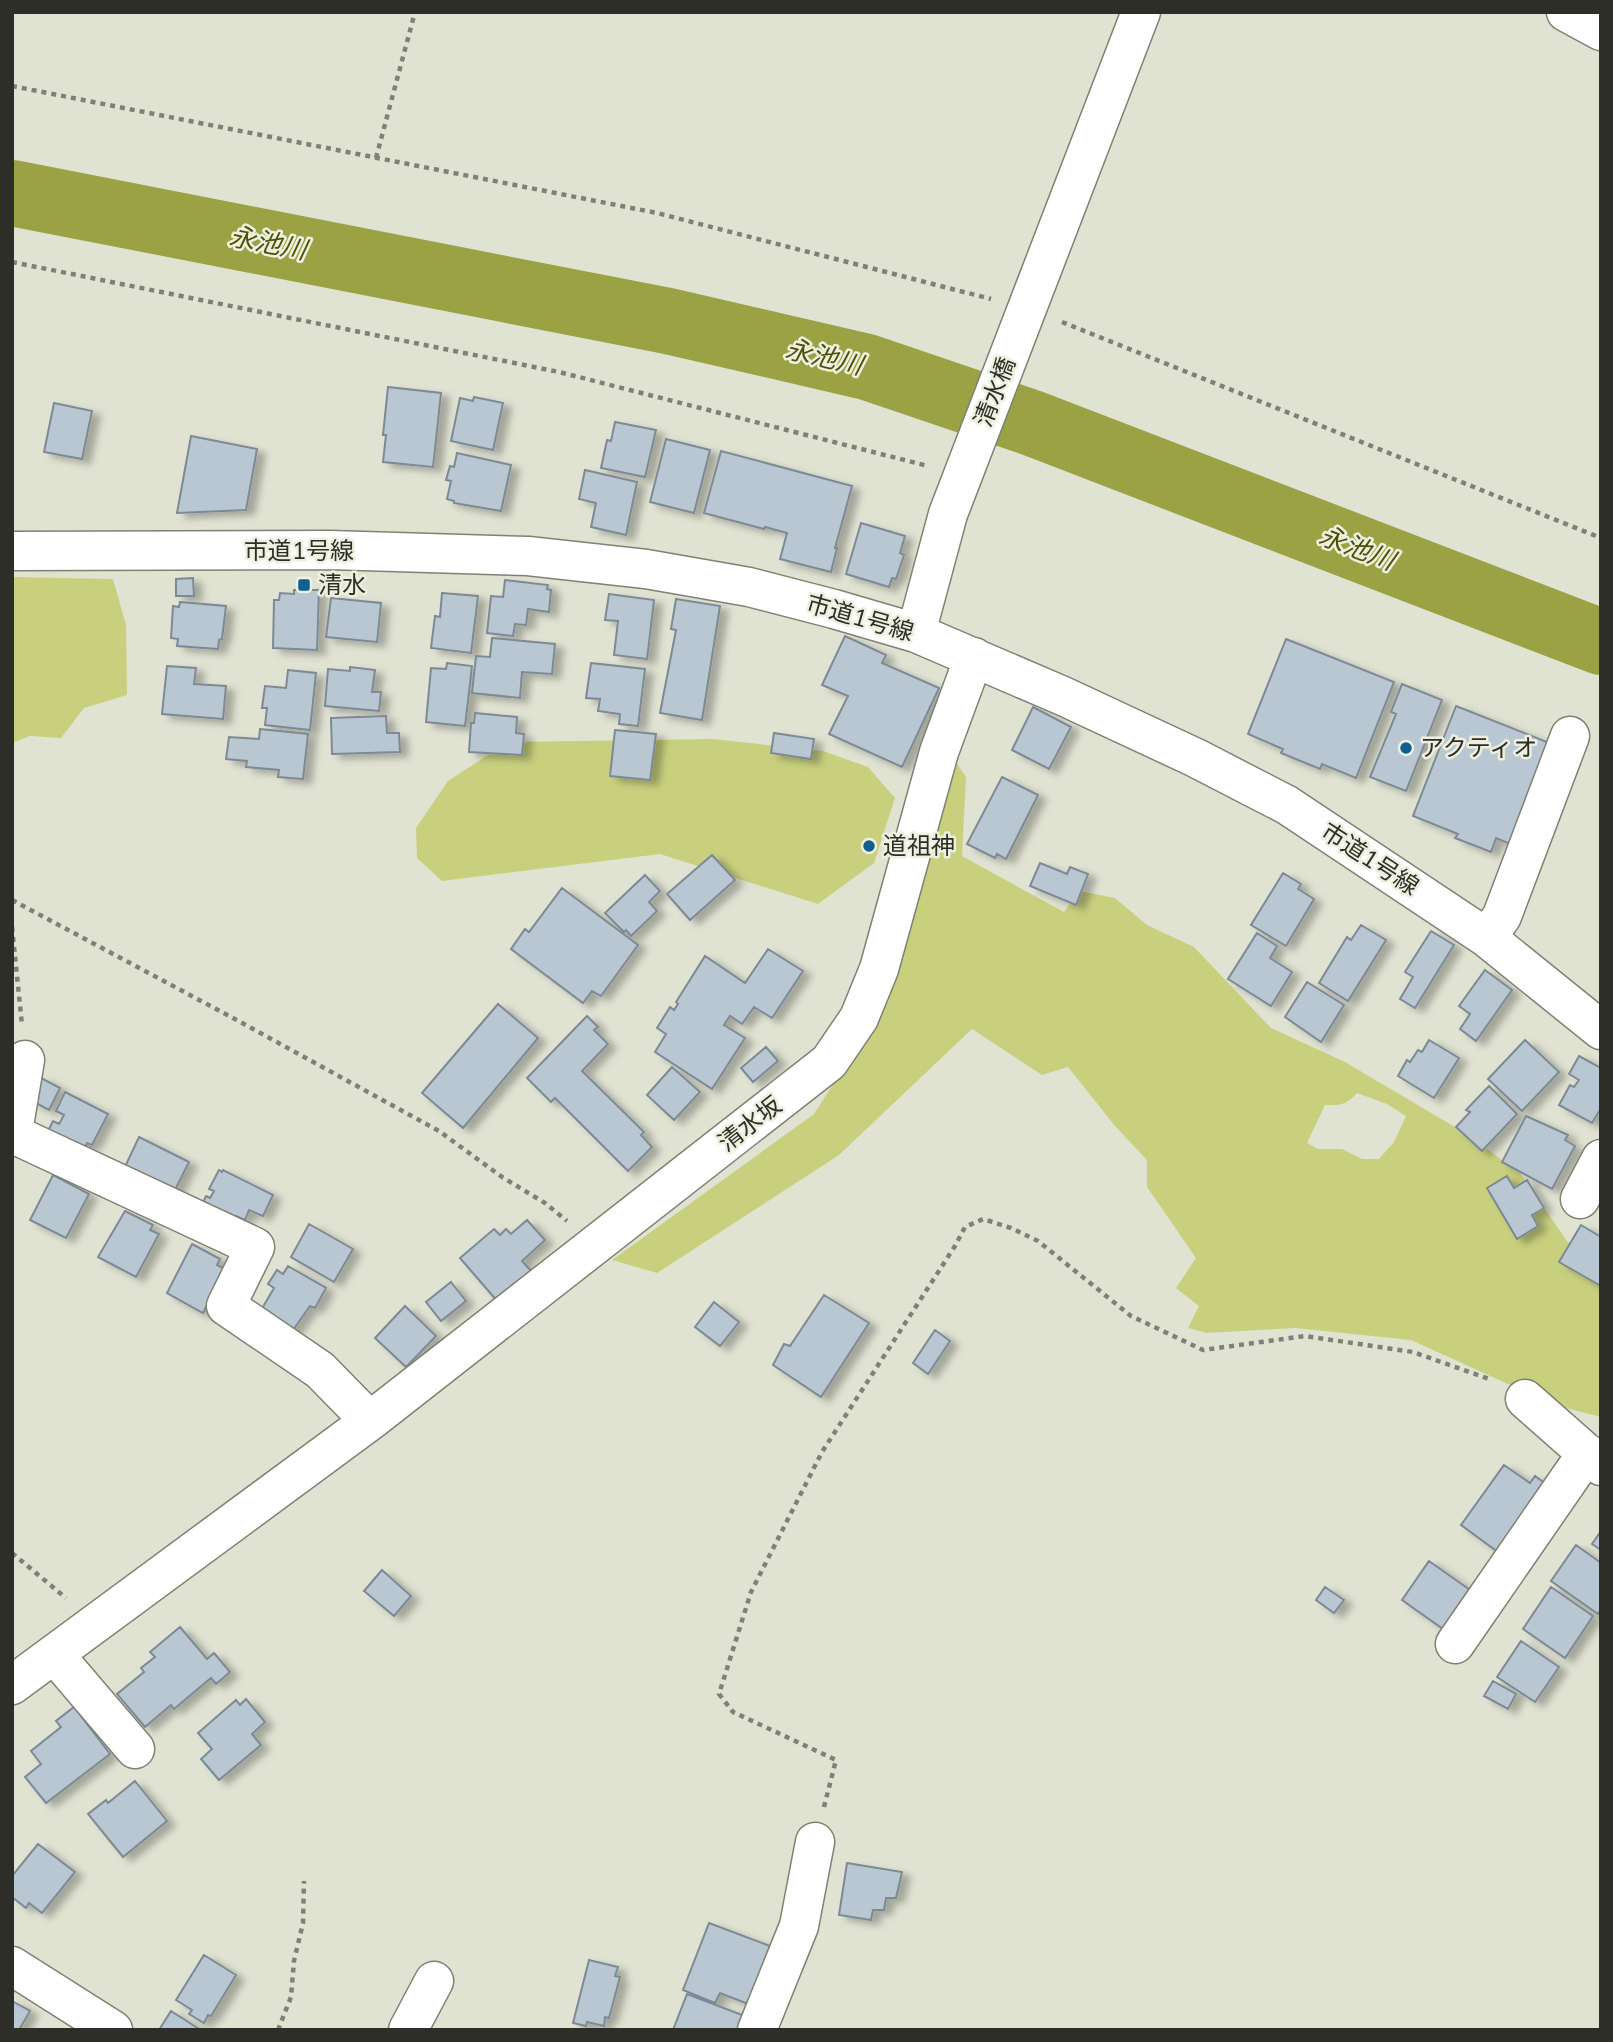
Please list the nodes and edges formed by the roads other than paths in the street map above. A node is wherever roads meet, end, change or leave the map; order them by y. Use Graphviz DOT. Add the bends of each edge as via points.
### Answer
graph roads {
  1 [pos="1141,12"];
  2 [pos="1566,12"];
  3 [pos="1601,31"];
  4 [pos="12,551"];
  5 [pos="916,633"];
  6 [pos="974,657"];
  7 [pos="1570,736"];
  8 [pos="1488,938"];
  9 [pos="1601,1030"];
  10 [pos="24,1060"];
  11 [pos="13,1135"];
  12 [pos="1601,1159"];
  13 [pos="1580,1199"];
  14 [pos="1525,1399"];
  15 [pos="370,1421"];
  16 [pos="1594,1460"];
  17 [pos="1455,1644"];
  18 [pos="54,1654"];
  19 [pos="12,1685"];
  20 [pos="135,1749"];
  21 [pos="815,1842"];
  22 [pos="12,1966"];
  23 [pos="434,1981"];
  24 [pos="113,2030"];
  25 [pos="408,2030"];
  26 [pos="757,2030"];
  1 -- 5 [label="street, 清水橋" via="948,514"];
  2 -- 3 [label="street"];
  4 -- 5 [label="street, 市道1号線" via="330,550 528,556 646,569 749,587"];
  5 -- 6 [label="street, 市道1号線"];
  6 -- 8 [label="street, 市道1号線" via="1196,758 1287,805"];
  6 -- 15 [label="street, 清水坂" via="939,752 880,969 859,1018 829,1062"];
  7 -- 8 [label="street" via="1502,916"];
  8 -- 9 [label="street, 市道1号線"];
  10 -- 11 [label="street"];
  11 -- 15 [label="street" via="255,1247 226,1306 320,1370"];
  12 -- 13 [label="street"];
  14 -- 16 [label="street"];
  15 -- 18 [label="street, 清水坂"];
  16 -- 17 [label="street"];
  18 -- 19 [label="street, 清水坂"];
  18 -- 20 [label="street"];
  21 -- 26 [label="street" via="799,1926"];
  22 -- 24 [label="street"];
  23 -- 25 [label="street"];
}
